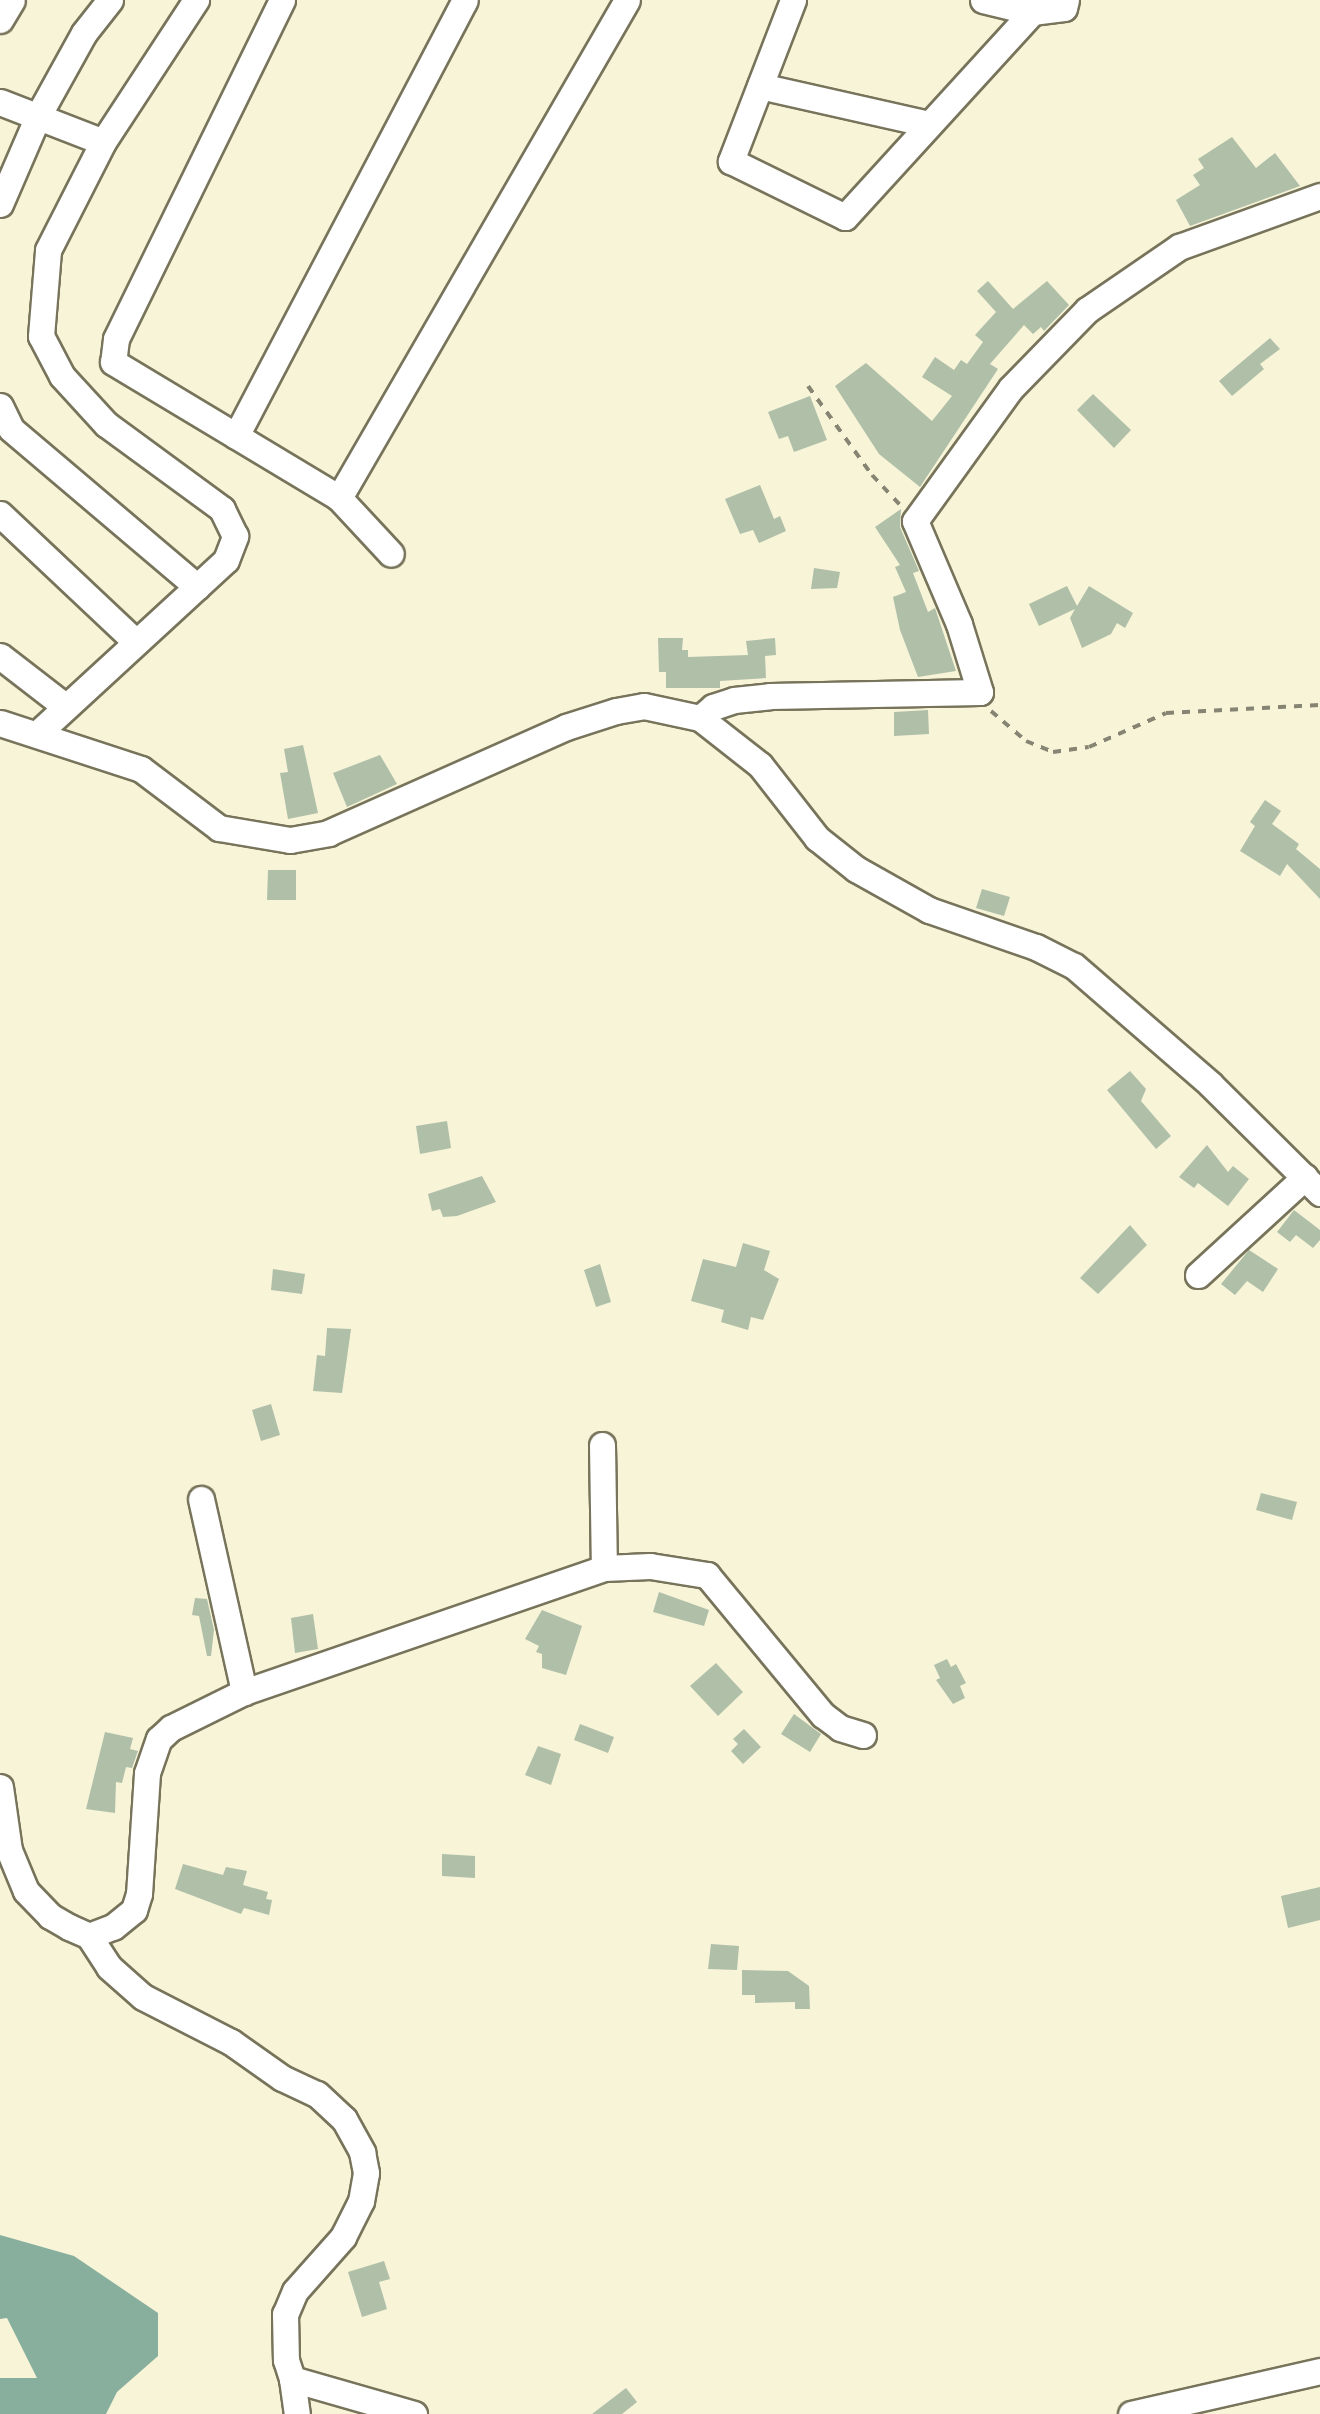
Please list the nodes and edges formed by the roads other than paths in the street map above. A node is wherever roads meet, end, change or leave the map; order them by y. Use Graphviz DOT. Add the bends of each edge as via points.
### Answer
graph roads {
  1 [pos="12,0"];
  2 [pos="110,0"];
  3 [pos="196,0"];
  4 [pos="282,0"];
  5 [pos="464,0"];
  6 [pos="626,0"];
  7 [pos="793,0"];
  8 [pos="983,0"];
  9 [pos="1066,0"];
  10 [pos="1032,12"];
  11 [pos="0,20"];
  12 [pos="760,86"];
  13 [pos="0,102"];
  14 [pos="38,116"];
  15 [pos="929,124"];
  16 [pos="103,142"];
  17 [pos="1320,196"];
  18 [pos="0,204"];
  19 [pos="0,406"];
  20 [pos="236,436"];
  21 [pos="339,498"];
  22 [pos="0,514"];
  23 [pos="391,554"];
  24 [pos="197,587"];
  25 [pos="136,642"];
  26 [pos="0,656"];
  27 [pos="66,706"];
  28 [pos="700,718"];
  29 [pos="0,723"];
  30 [pos="38,732"];
  31 [pos="1312,1185"];
  32 [pos="1198,1275"];
  33 [pos="602,1446"];
  34 [pos="201,1499"];
  35 [pos="604,1568"];
  36 [pos="244,1692"];
  37 [pos="863,1735"];
  38 [pos="0,1787"];
  39 [pos="90,1936"];
  40 [pos="1320,2372"];
  41 [pos="292,2378"];
  42 [pos="297,2414"];
  43 [pos="414,2414"];
  44 [pos="1131,2414"];
  1 -- 11 [label="street"];
  2 -- 14 [label="street"];
  3 -- 16 [label="street"];
  4 -- 20 [label="street" via="116,339 113,362"];
  5 -- 20 [label="street"];
  6 -- 21 [label="street"];
  7 -- 12 [label="street"];
  8 -- 10 [label="street"];
  9 -- 10 [label="street" via="1064,8"];
  10 -- 15 [label="street"];
  12 -- 15 [label="street"];
  12 -- 15 [label="street" via="731,161 844,217"];
  13 -- 14 [label="street"];
  14 -- 16 [label="street"];
  14 -- 18 [label="street"];
  16 -- 24 [label="street" via="48,250 41,336 62,376 106,424 222,510 235,536 226,560"];
  17 -- 28 [label="street" via="1179,247 1086,310 1011,388 916,521 980,692 770,696 734,700"];
  19 -- 24 [label="street" via="11,429"];
  20 -- 21 [label="street"];
  21 -- 23 [label="street"];
  22 -- 25 [label="street"];
  24 -- 25 [label="street"];
  25 -- 27 [label="street"];
  26 -- 27 [label="street"];
  27 -- 30 [label="street"];
  28 -- 30 [label="street" via="644,706 616,711 328,833 290,840 219,828 140,768"];
  28 -- 31 [label="street" via="740,746 817,838 856,869 930,910 1074,966 1210,1084"];
  29 -- 30 [label="street"];
  31 -- 32 [label="street"];
  33 -- 35 [label="street"];
  34 -- 36 [label="street"];
  35 -- 36 [label="street"];
  35 -- 37 [label="street" via="650,1566 707,1575 824,1715"];
  36 -- 39 [label="street" via="184,1719 160,1738 143,1798 134,1910"];
  38 -- 39 [label="street" via="9,1850 26,1891 50,1916"];
  39 -- 41 [label="street" via="108,1966 143,1997 318,2094 344,2119 362,2152 362,2202 285,2314"];
  40 -- 44 [label="street"];
  41 -- 42 [label="street"];
  41 -- 43 [label="street"];
}
